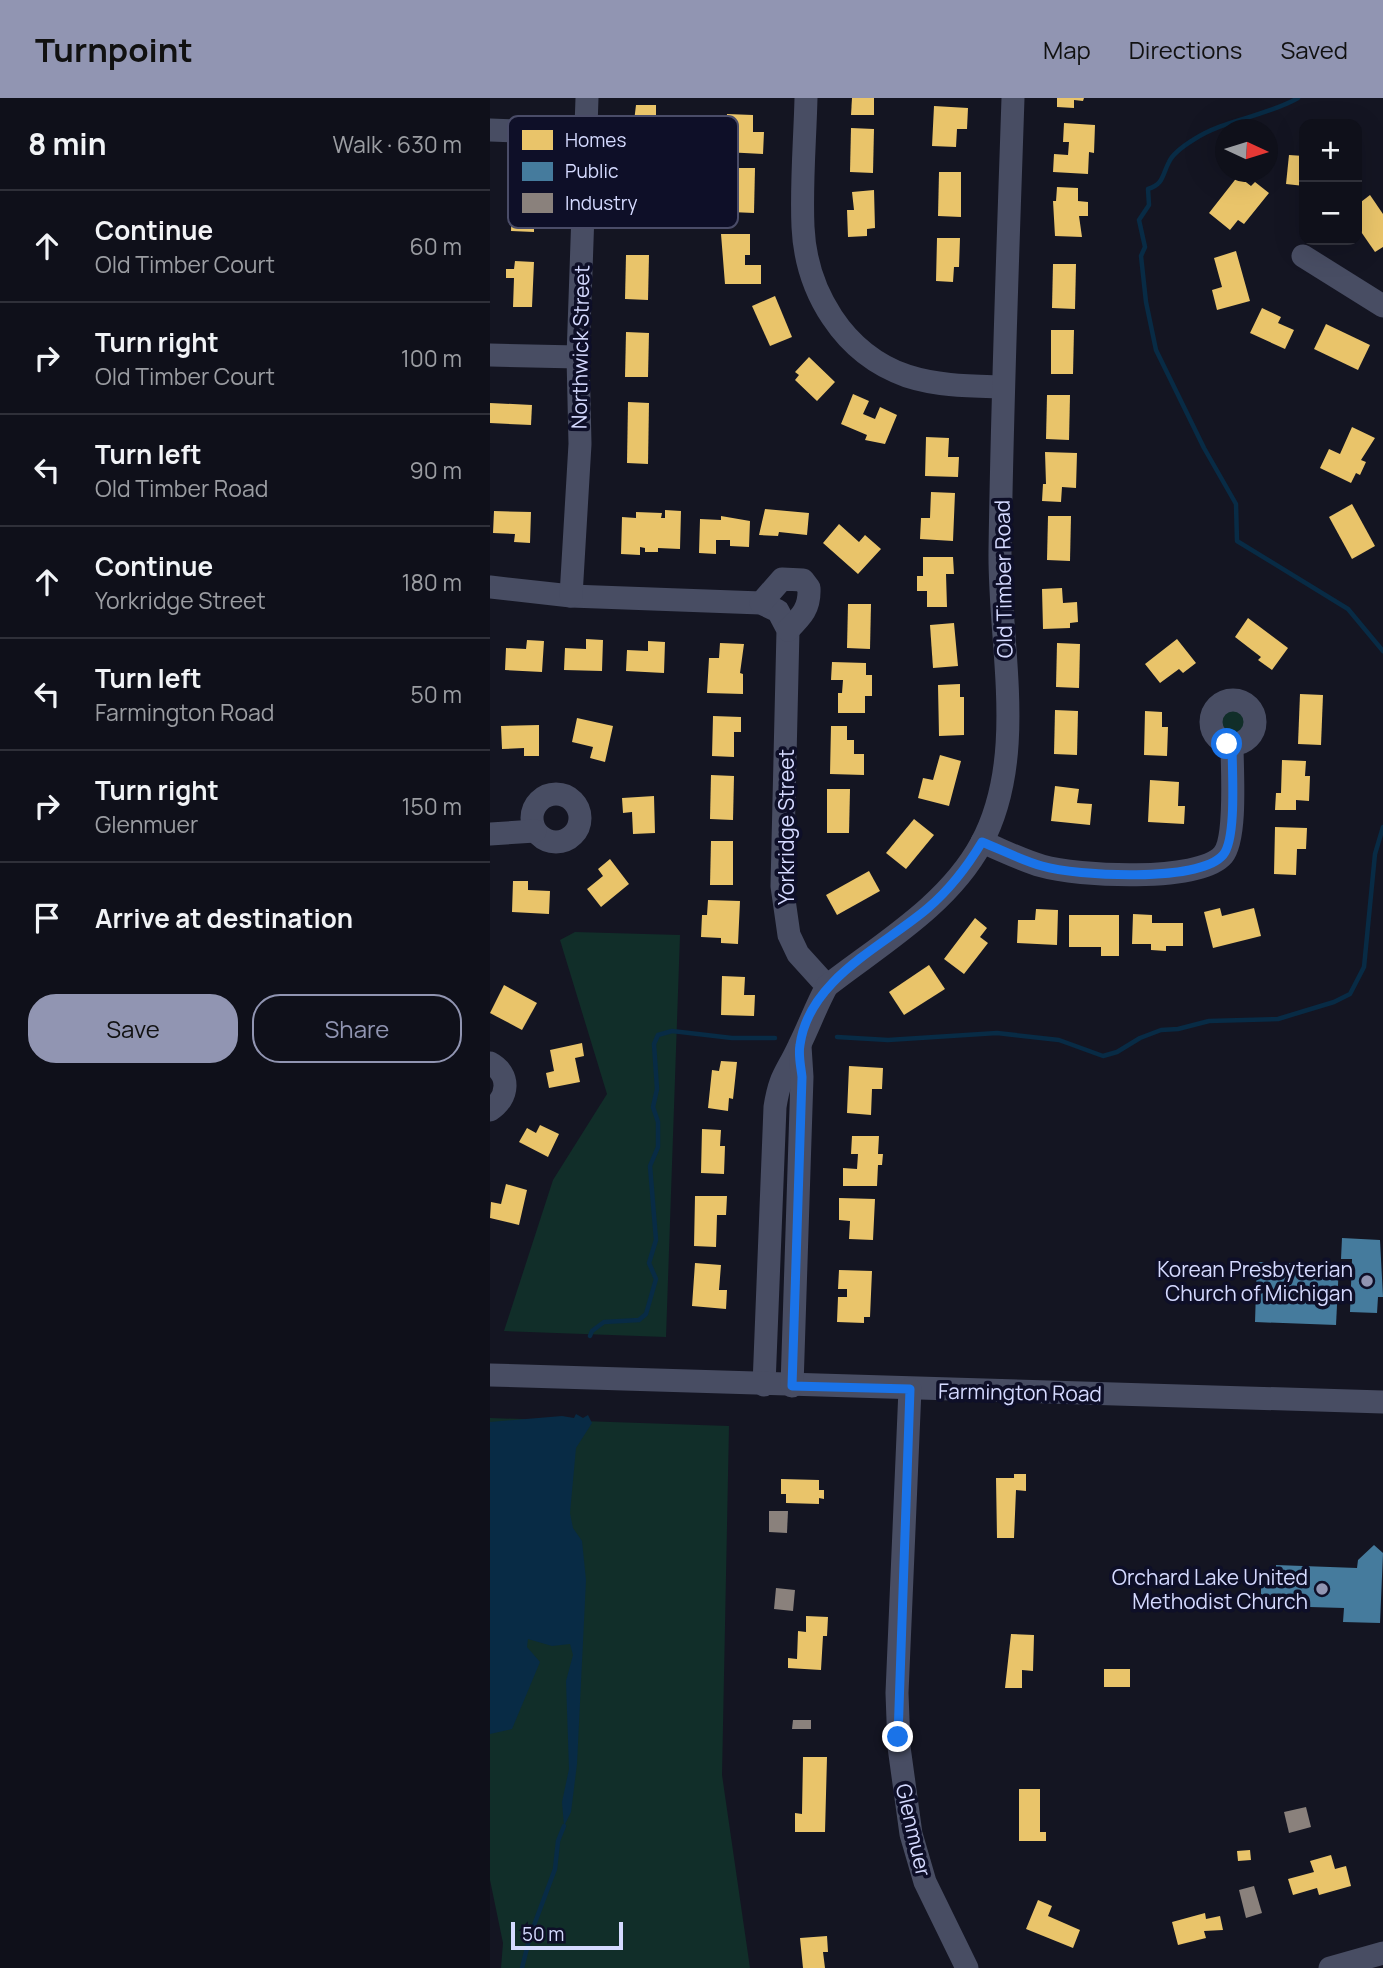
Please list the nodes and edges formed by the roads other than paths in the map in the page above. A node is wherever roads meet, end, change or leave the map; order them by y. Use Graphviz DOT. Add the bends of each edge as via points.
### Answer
graph roads {
  1 [pos="587,98"];
  2 [pos="806,98"];
  3 [pos="1013,98"];
  4 [pos="586,116"];
  5 [pos="490,130"];
  6 [pos="508,131"];
  7 [pos="583,228"];
  8 [pos="1303,256"];
  9 [pos="1383,306"];
  10 [pos="490,355"];
  11 [pos="578,357"];
  12 [pos="1002,387"];
  13 [pos="490,587"];
  14 [pos="572,596"];
  15 [pos="761,603"];
  16 [pos="788,630"];
  17 [pos="1232,745"];
  18 [pos="535,831"];
  19 [pos="490,834"];
  20 [pos="982,842"];
  21 [pos="827,986"];
  22 [pos="800,1046"];
  23 [pos="490,1063"];
  24 [pos="490,1110"];
  25 [pos="773,1188"];
  26 [pos="798,1190"];
  27 [pos="490,1375"];
  28 [pos="764,1385"];
  29 [pos="792,1386"];
  30 [pos="910,1389"];
  31 [pos="1383,1402"];
  32 [pos="1383,1953"];
  33 [pos="967,1968"];
  34 [pos="1330,1968"];
  1 -- 4 [label="street, Northwick Street"];
  2 -- 12 [label="street" via="805,249 815,288 832,319 859,347 904,374 950,384"];
  3 -- 12 [label="street, Old Timber Road"];
  5 -- 6 [label="street"];
  7 -- 11 [label="street, Northwick Street"];
  8 -- 9 [label="street"];
  10 -- 11 [label="street"];
  11 -- 14 [label="street, Northwick Street" via="580,444"];
  12 -- 20 [label="street, Old Timber Road" via="1000,607 1009,732 1003,782"];
  13 -- 14 [label="street"];
  14 -- 15 [label="street"];
  15 -- 16 [label="street" via="778,611"];
  15 -- 16 [label="street" via="782,579 803,580 810,588 810,603"];
  16 -- 21 [label="street, Yorkridge Street" via="783,896 789,935 798,954"];
  17 -- 20 [label="street" via="1230,831 1224,854 1207,868 1171,874 1043,866"];
  18 -- 19 [label="street"];
  20 -- 21 [label="street, Old Timber Road" via="962,874 929,907"];
  21 -- 22 [label="street"];
  22 -- 25 [label="street" via="780,1078"];
  22 -- 26 [label="street"];
  23 -- 24 [label="street" via="503,1074 505,1083 500,1102"];
  25 -- 26 [label="street"];
  25 -- 28 [label="street"];
  26 -- 29 [label="street"];
  27 -- 28 [label="street, Farmington Road"];
  28 -- 29 [label="street, Farmington Road"];
  29 -- 30 [label="street, Farmington Road"];
  30 -- 31 [label="street, Farmington Road"];
  30 -- 33 [label="street, Glenmuer" via="899,1747 911,1834 925,1882"];
  32 -- 34 [label="street"];
}
